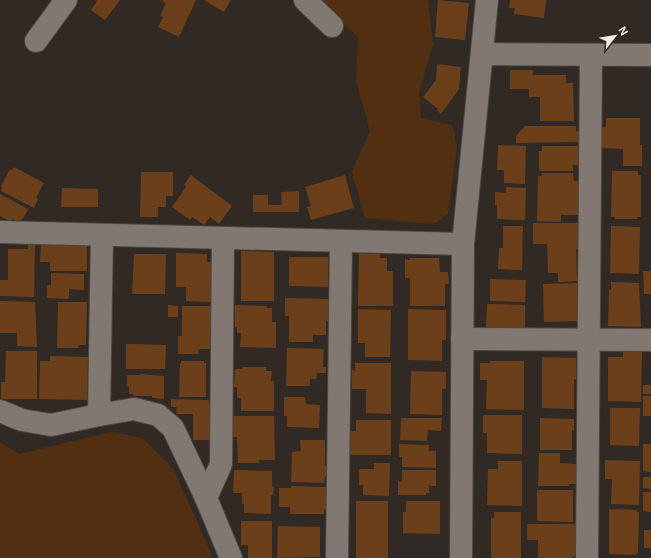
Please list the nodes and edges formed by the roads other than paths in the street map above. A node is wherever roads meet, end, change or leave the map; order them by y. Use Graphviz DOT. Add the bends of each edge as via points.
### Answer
graph roads {
  1 [pos="66,0"];
  2 [pos="305,0"];
  3 [pos="487,0"];
  4 [pos="332,26"];
  5 [pos="36,41"];
  6 [pos="482,54"];
  7 [pos="591,55"];
  8 [pos="651,55"];
  9 [pos="0,232"];
  10 [pos="102,235"];
  11 [pos="223,238"];
  12 [pos="341,241"];
  13 [pos="463,244"];
  14 [pos="462,339"];
  15 [pos="589,340"];
  16 [pos="651,340"];
  17 [pos="0,411"];
  18 [pos="99,415"];
  19 [pos="206,498"];
  20 [pos="231,558"];
  21 [pos="337,558"];
  22 [pos="461,558"];
  23 [pos="587,558"];
  1 -- 5 [label="street"];
  2 -- 4 [label="street"];
  3 -- 6 [label="street"];
  6 -- 7 [label="street"];
  6 -- 13 [label="street"];
  7 -- 8 [label="street"];
  7 -- 15 [label="street"];
  9 -- 10 [label="street"];
  10 -- 11 [label="street"];
  10 -- 18 [label="street"];
  11 -- 12 [label="street"];
  11 -- 19 [label="street" via="221,464"];
  12 -- 13 [label="street"];
  12 -- 21 [label="street"];
  13 -- 14 [label="street"];
  14 -- 15 [label="street"];
  14 -- 22 [label="street"];
  15 -- 16 [label="street"];
  15 -- 23 [label="street"];
  17 -- 18 [label="street" via="22,420 51,425"];
  18 -- 19 [label="street" via="134,409 158,414 173,428"];
  19 -- 20 [label="street"];
}
